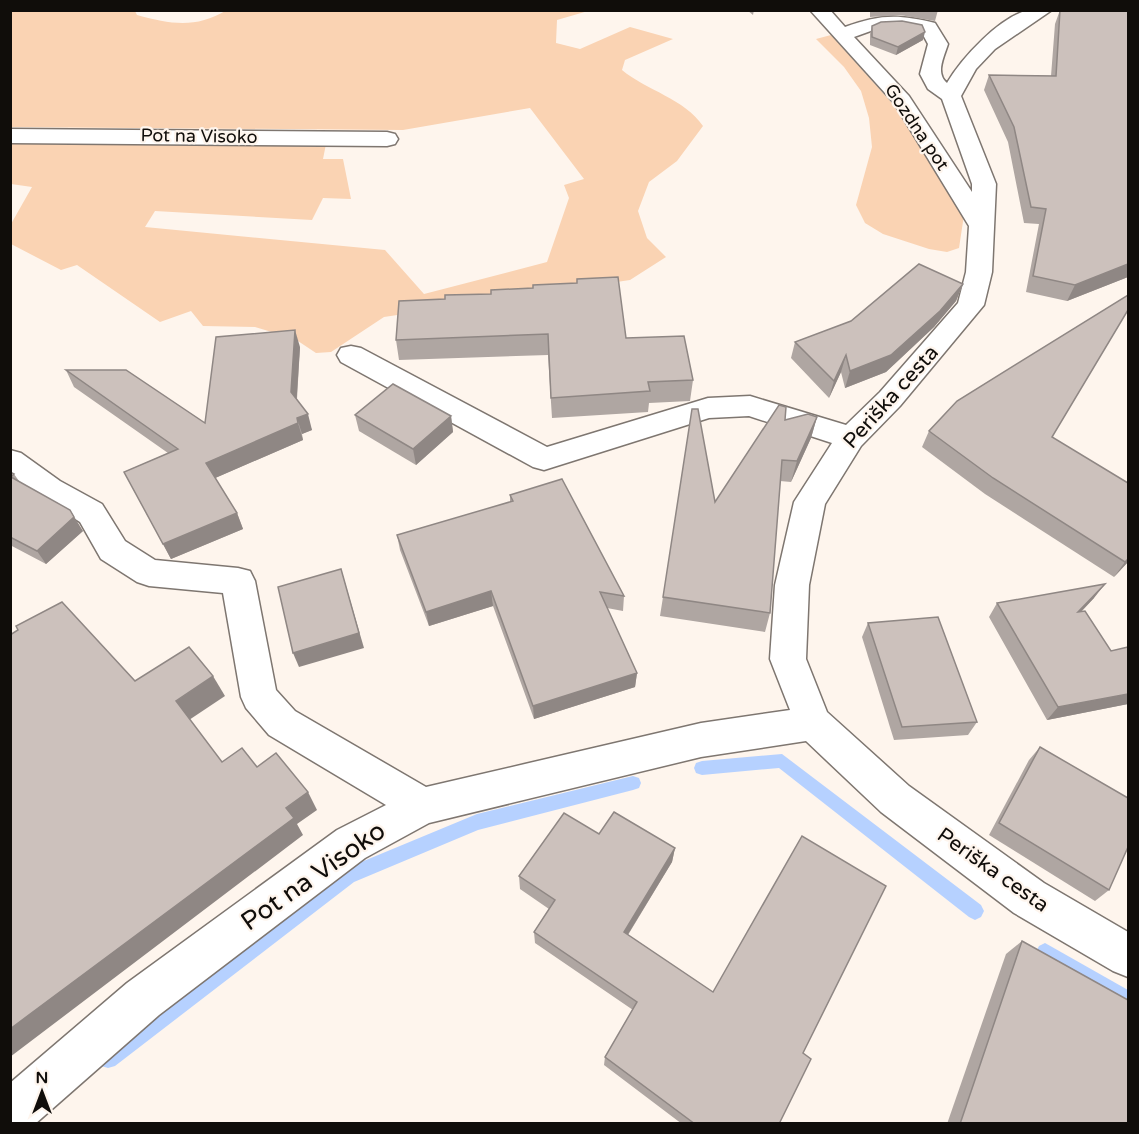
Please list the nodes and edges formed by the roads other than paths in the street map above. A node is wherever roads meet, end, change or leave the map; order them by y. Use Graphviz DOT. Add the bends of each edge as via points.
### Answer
graph roads {
  1 [pos="819,10"];
  2 [pos="1043,10"];
  3 [pos="844,34"];
  4 [pos="951,96"];
  5 [pos="10,136"];
  6 [pos="387,139"];
  7 [pos="981,225"];
  8 [pos="351,355"];
  9 [pos="850,438"];
  10 [pos="10,461"];
  11 [pos="813,723"];
  12 [pos="422,806"];
  13 [pos="1128,956"];
  14 [pos="10,1114"];
  1 -- 3 [label="street, Gozdna pot"];
  2 -- 4 [label="street" via="1016,23 982,49 962,71"];
  3 -- 4 [label="street" via="876,22 900,21 928,27 938,44 928,73 933,85"];
  3 -- 7 [label="street, Gozdna pot" via="902,100"];
  4 -- 7 [label="street, Periška cesta" via="984,184"];
  5 -- 6 [label="street, Pot na Visoko"];
  7 -- 9 [label="street, Periška cesta" via="979,272 971,305 890,399"];
  8 -- 9 [label="street" via="544,459 708,408 750,406"];
  9 -- 11 [label="street, Periška cesta" via="810,502 792,585 788,659"];
  10 -- 12 [label="street" via="92,513 113,550 149,573 238,581 260,697 282,723"];
  11 -- 12 [label="street, Pot na Visoko" via="701,741"];
  11 -- 13 [label="street, Periška cesta" via="895,800 1029,898"];
  12 -- 14 [label="street, Pot na Visoko" via="351,844 143,999"];
}
